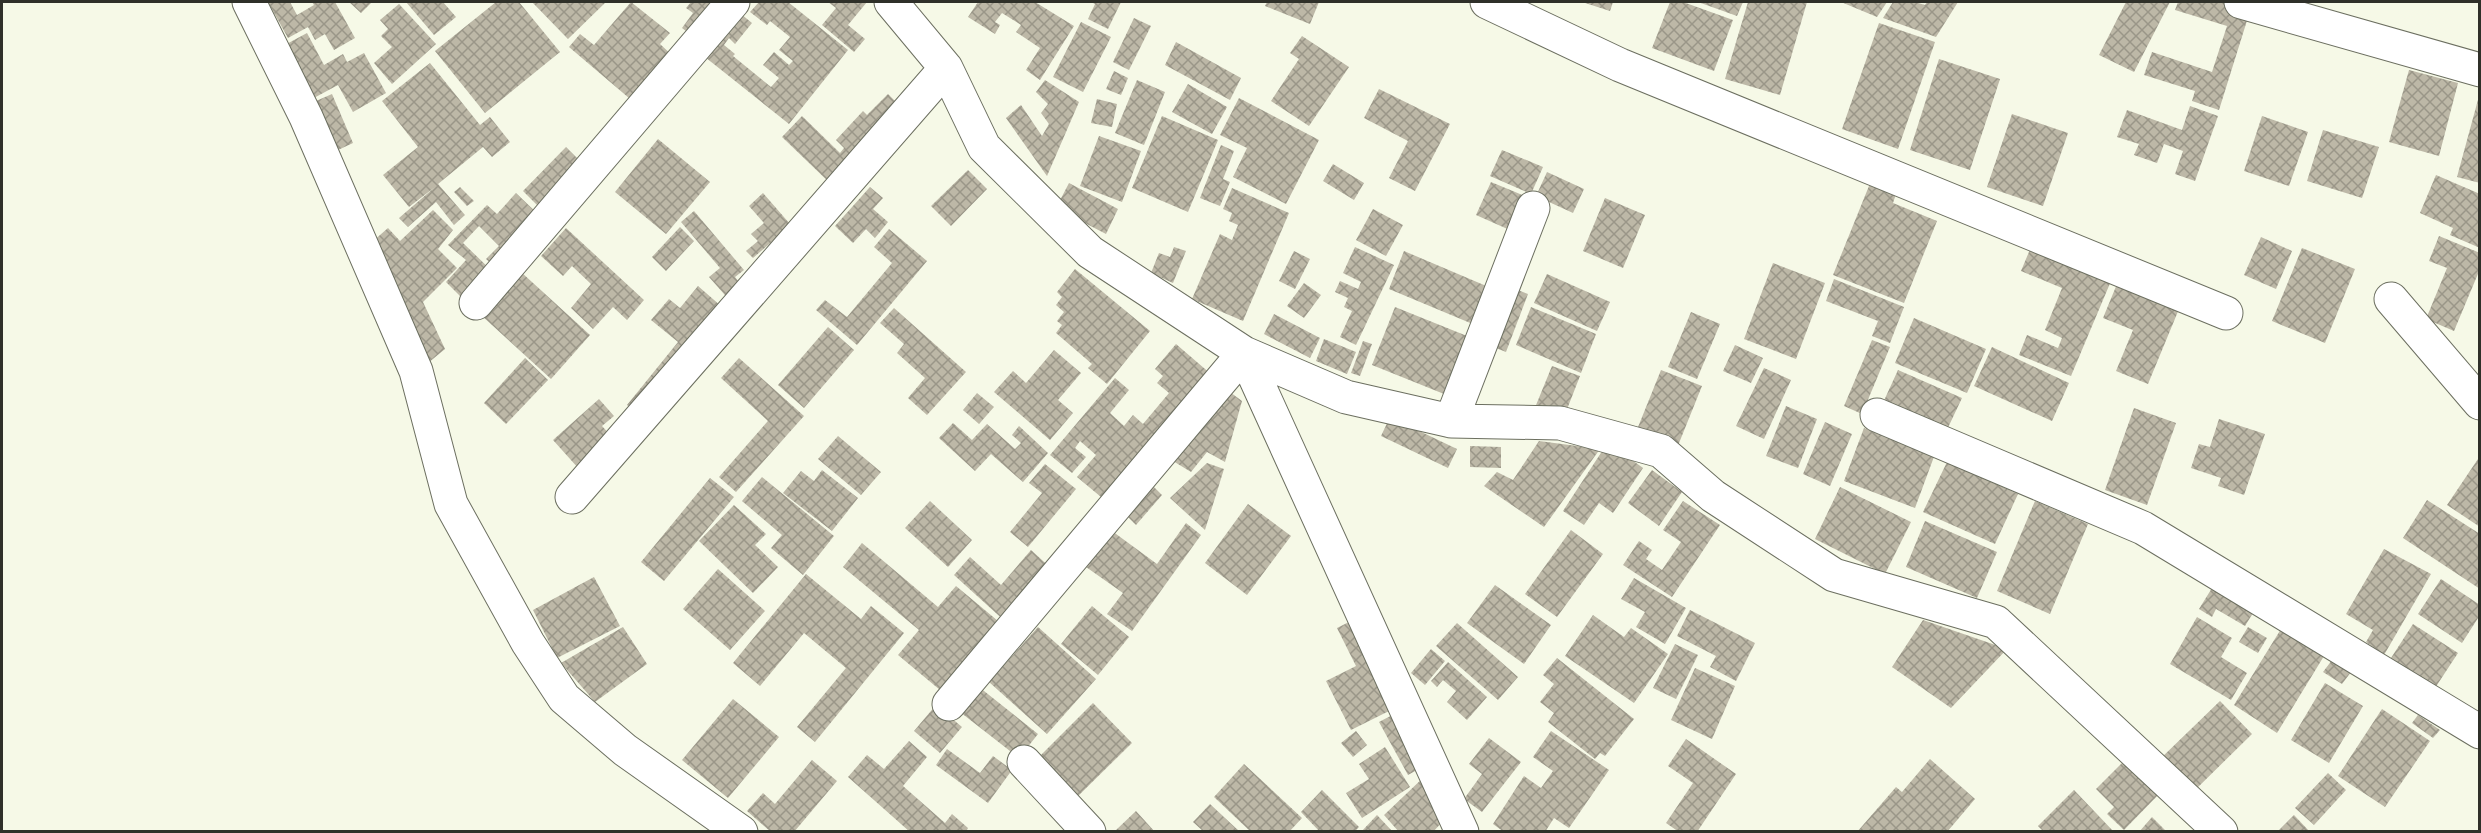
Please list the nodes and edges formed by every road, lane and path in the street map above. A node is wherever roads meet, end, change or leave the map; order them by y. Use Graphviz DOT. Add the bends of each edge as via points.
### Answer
graph roads {
  1 [pos="249,2"];
  2 [pos="733,2"];
  3 [pos="891,2"];
  4 [pos="1487,2"];
  5 [pos="2241,2"];
  6 [pos="946,68"];
  7 [pos="2480,70"];
  8 [pos="1533,208"];
  9 [pos="2391,299"];
  10 [pos="476,303"];
  11 [pos="2226,313"];
  12 [pos="1244,353"];
  13 [pos="2480,403"];
  14 [pos="1877,415"];
  15 [pos="1451,421"];
  16 [pos="572,497"];
  17 [pos="949,704"];
  18 [pos="2480,732"];
  19 [pos="1024,762"];
  20 [pos="741,831"];
  21 [pos="1089,831"];
  22 [pos="1462,831"];
  23 [pos="2222,831"];
  1 -- 20 [label="street" via="306,117 416,371 452,504 528,643 564,698 625,750"];
  2 -- 10 [label="street"];
  3 -- 6 [label="street"];
  4 -- 11 [label="street" via="1620,65"];
  5 -- 7 [label="street"];
  6 -- 12 [label="street" via="984,147 1090,252"];
  6 -- 16 [label="street"];
  8 -- 15 [label="street"];
  9 -- 13 [label="street"];
  12 -- 15 [label="street" via="1346,397"];
  12 -- 17 [label="street"];
  12 -- 22 [label="street"];
  14 -- 18 [label="street" via="2143,528"];
  15 -- 23 [label="street" via="1560,423 1661,451 1713,496 1834,575 1996,622"];
  19 -- 21 [label="street"];
}
